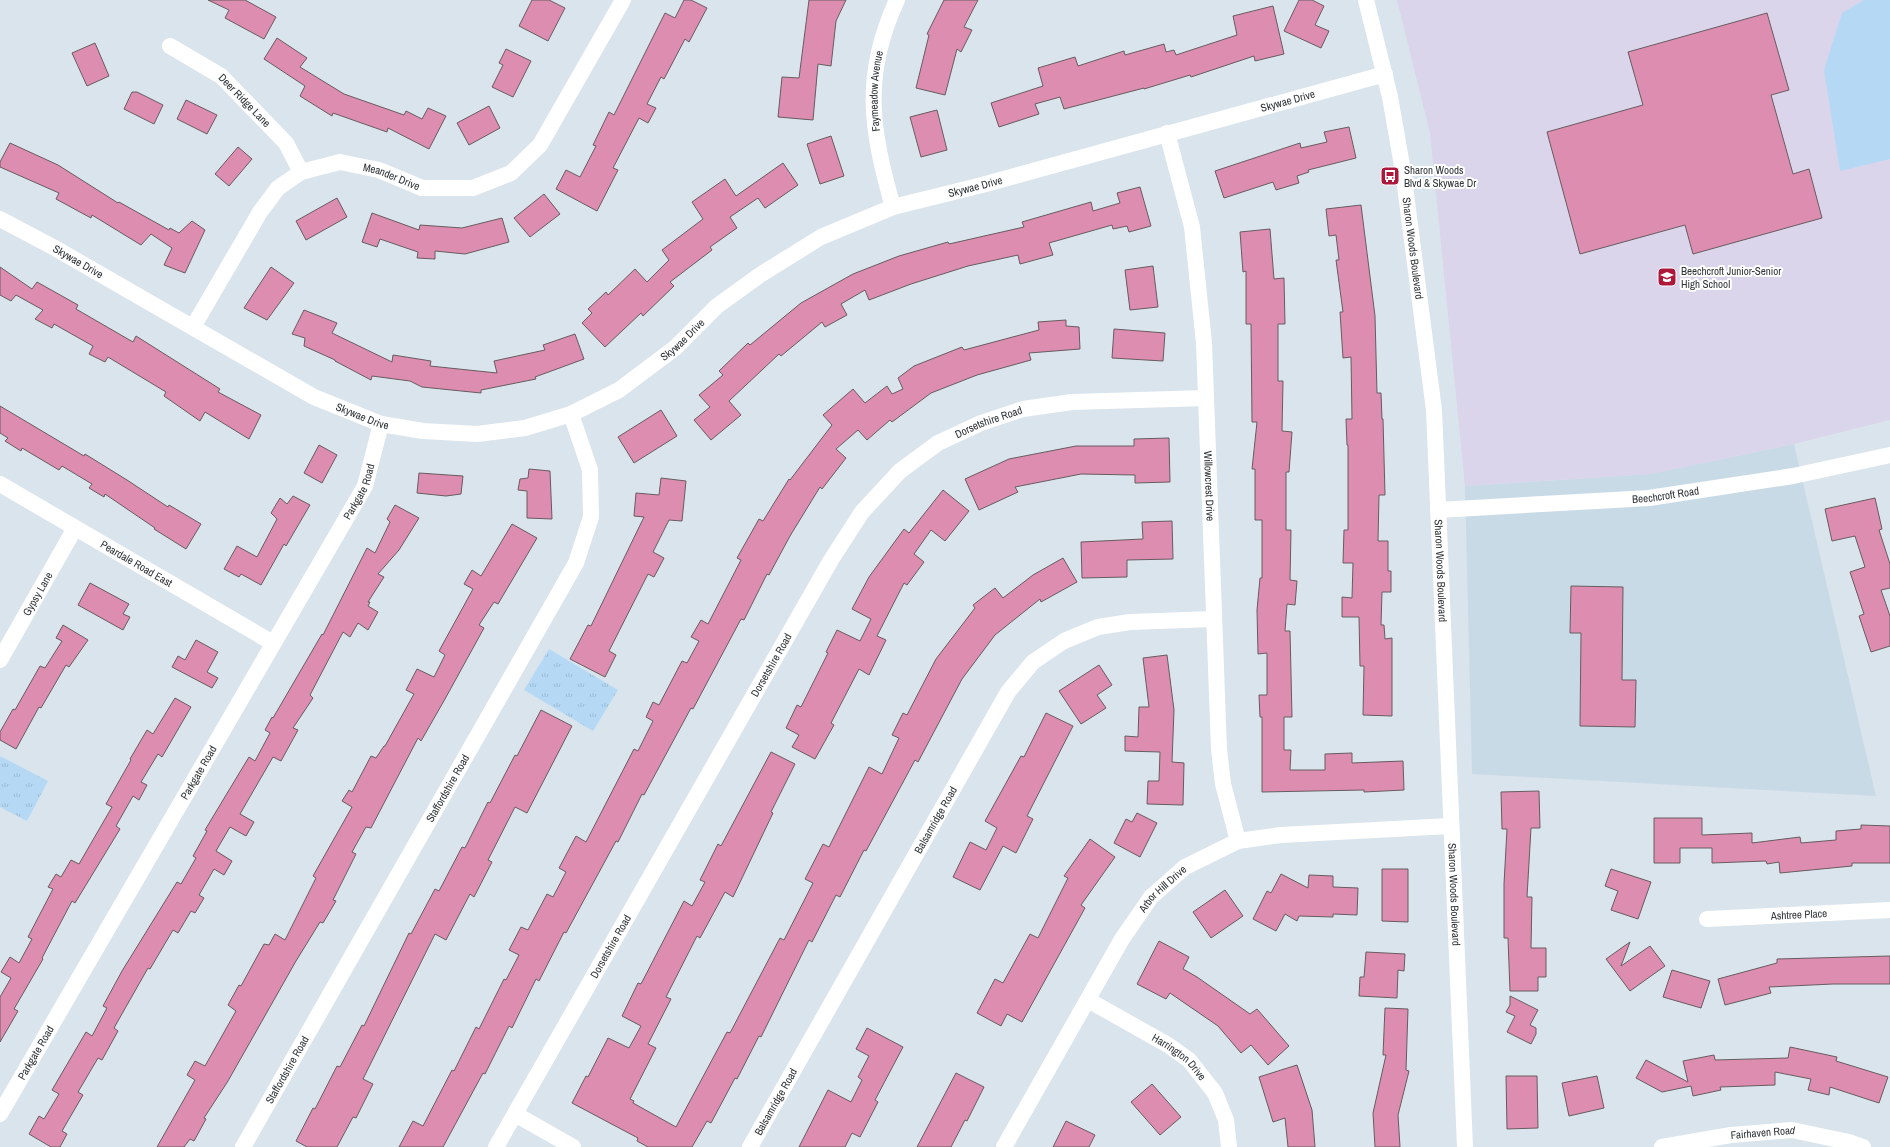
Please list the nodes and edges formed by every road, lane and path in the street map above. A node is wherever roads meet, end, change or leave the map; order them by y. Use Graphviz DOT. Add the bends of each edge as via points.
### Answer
graph roads {
  1 [pos="623,0"];
  2 [pos="897,0"];
  3 [pos="1366,0"];
  4 [pos="170,46"];
  5 [pos="1385,74"];
  6 [pos="1167,134"];
  7 [pos="301,172"];
  8 [pos="893,207"];
  9 [pos="0,219"];
  10 [pos="193,327"];
  11 [pos="1206,398"];
  12 [pos="571,414"];
  13 [pos="381,424"];
  14 [pos="1890,455"];
  15 [pos="0,484"];
  16 [pos="1438,510"];
  17 [pos="75,528"];
  18 [pos="1214,619"];
  19 [pos="273,643"];
  20 [pos="0,660"];
  21 [pos="1450,826"];
  22 [pos="1238,841"];
  23 [pos="1890,910"];
  24 [pos="1707,919"];
  25 [pos="1088,1000"];
  26 [pos="0,1114"];
  27 [pos="515,1114"];
  28 [pos="1699,1144"];
  29 [pos="243,1147"];
  30 [pos="496,1147"];
  31 [pos="573,1147"];
  32 [pos="750,1147"];
  33 [pos="1004,1147"];
  34 [pos="1229,1147"];
  35 [pos="1465,1147"];
  36 [pos="1662,1147"];
  37 [pos="1863,1147"];
  1 -- 7 [label="street, Meander Drive" via="540,145 511,173 473,188 422,188 379,170 340,162"];
  2 -- 8 [label="street, Faymeadow Avenue" via="881,40 873,80 874,122 881,165"];
  3 -- 5 [label="street, Sharon Woods Boulevard"];
  4 -- 7 [label="street, Deer Ridge Lane" via="221,76 286,143"];
  5 -- 6 [label="street, Skywae Drive"];
  5 -- 16 [label="street, Sharon Woods Boulevard" via="1403,171 1434,410"];
  6 -- 8 [label="street, Skywae Drive"];
  6 -- 11 [label="street, Willowcrest Drive" via="1192,227 1204,343"];
  7 -- 10 [label="street, Meander Drive" via="278,188 260,212"];
  8 -- 12 [label="street, Skywae Drive" via="821,237 760,274 717,306 675,348 619,390"];
  9 -- 10 [label="street, Skywae Drive"];
  10 -- 13 [label="street, Skywae Drive" via="314,397"];
  11 -- 18 [label="street, Willowcrest Drive"];
  11 -- 27 [label="street, Dorsetshire Road" via="1072,402 1023,409 981,423 938,443 900,471 862,512 831,560"];
  12 -- 13 [label="street, Skywae Drive" via="525,428 477,434 423,431"];
  12 -- 29 [label="street, Staffordshire Road" via="590,470 591,517 576,563"];
  13 -- 19 [label="street, Parkgate Road" via="365,486"];
  14 -- 16 [label="street, Beechcroft Road" via="1793,476 1649,498"];
  15 -- 17 [label="street, Peardale Road East"];
  16 -- 21 [label="street, Sharon Woods Boulevard"];
  17 -- 19 [label="street, Peardale Road East"];
  17 -- 20 [label="street, Gypsy Lane"];
  18 -- 22 [label="street, Willowcrest Drive" via="1219,749 1223,784"];
  18 -- 32 [label="street, Balsamridge Road" via="1130,622 1098,627 1064,640 1033,662 1008,692"];
  19 -- 26 [label="street, Parkgate Road"];
  21 -- 22 [label="street, Arbor Hill Drive" via="1281,835"];
  21 -- 35 [label="street, Sharon Woods Boulevard"];
  22 -- 25 [label="street, Arbor Hill Drive" via="1185,867 1151,897 1122,939"];
  23 -- 24 [label="street, Ashtree Place"];
  25 -- 33 [label="street, Arbor Hill Drive"];
  25 -- 34 [label="street, Harrington Drive" via="1168,1045 1189,1060 1215,1093 1226,1120"];
  27 -- 30 [label="street, Dorsetshire Road"];
  27 -- 31 [label="street"];
  28 -- 36 [label="street, Fairhaven Road"];
  28 -- 37 [label="street, Fairhaven Road" via="1731,1135 1792,1130"];
}
